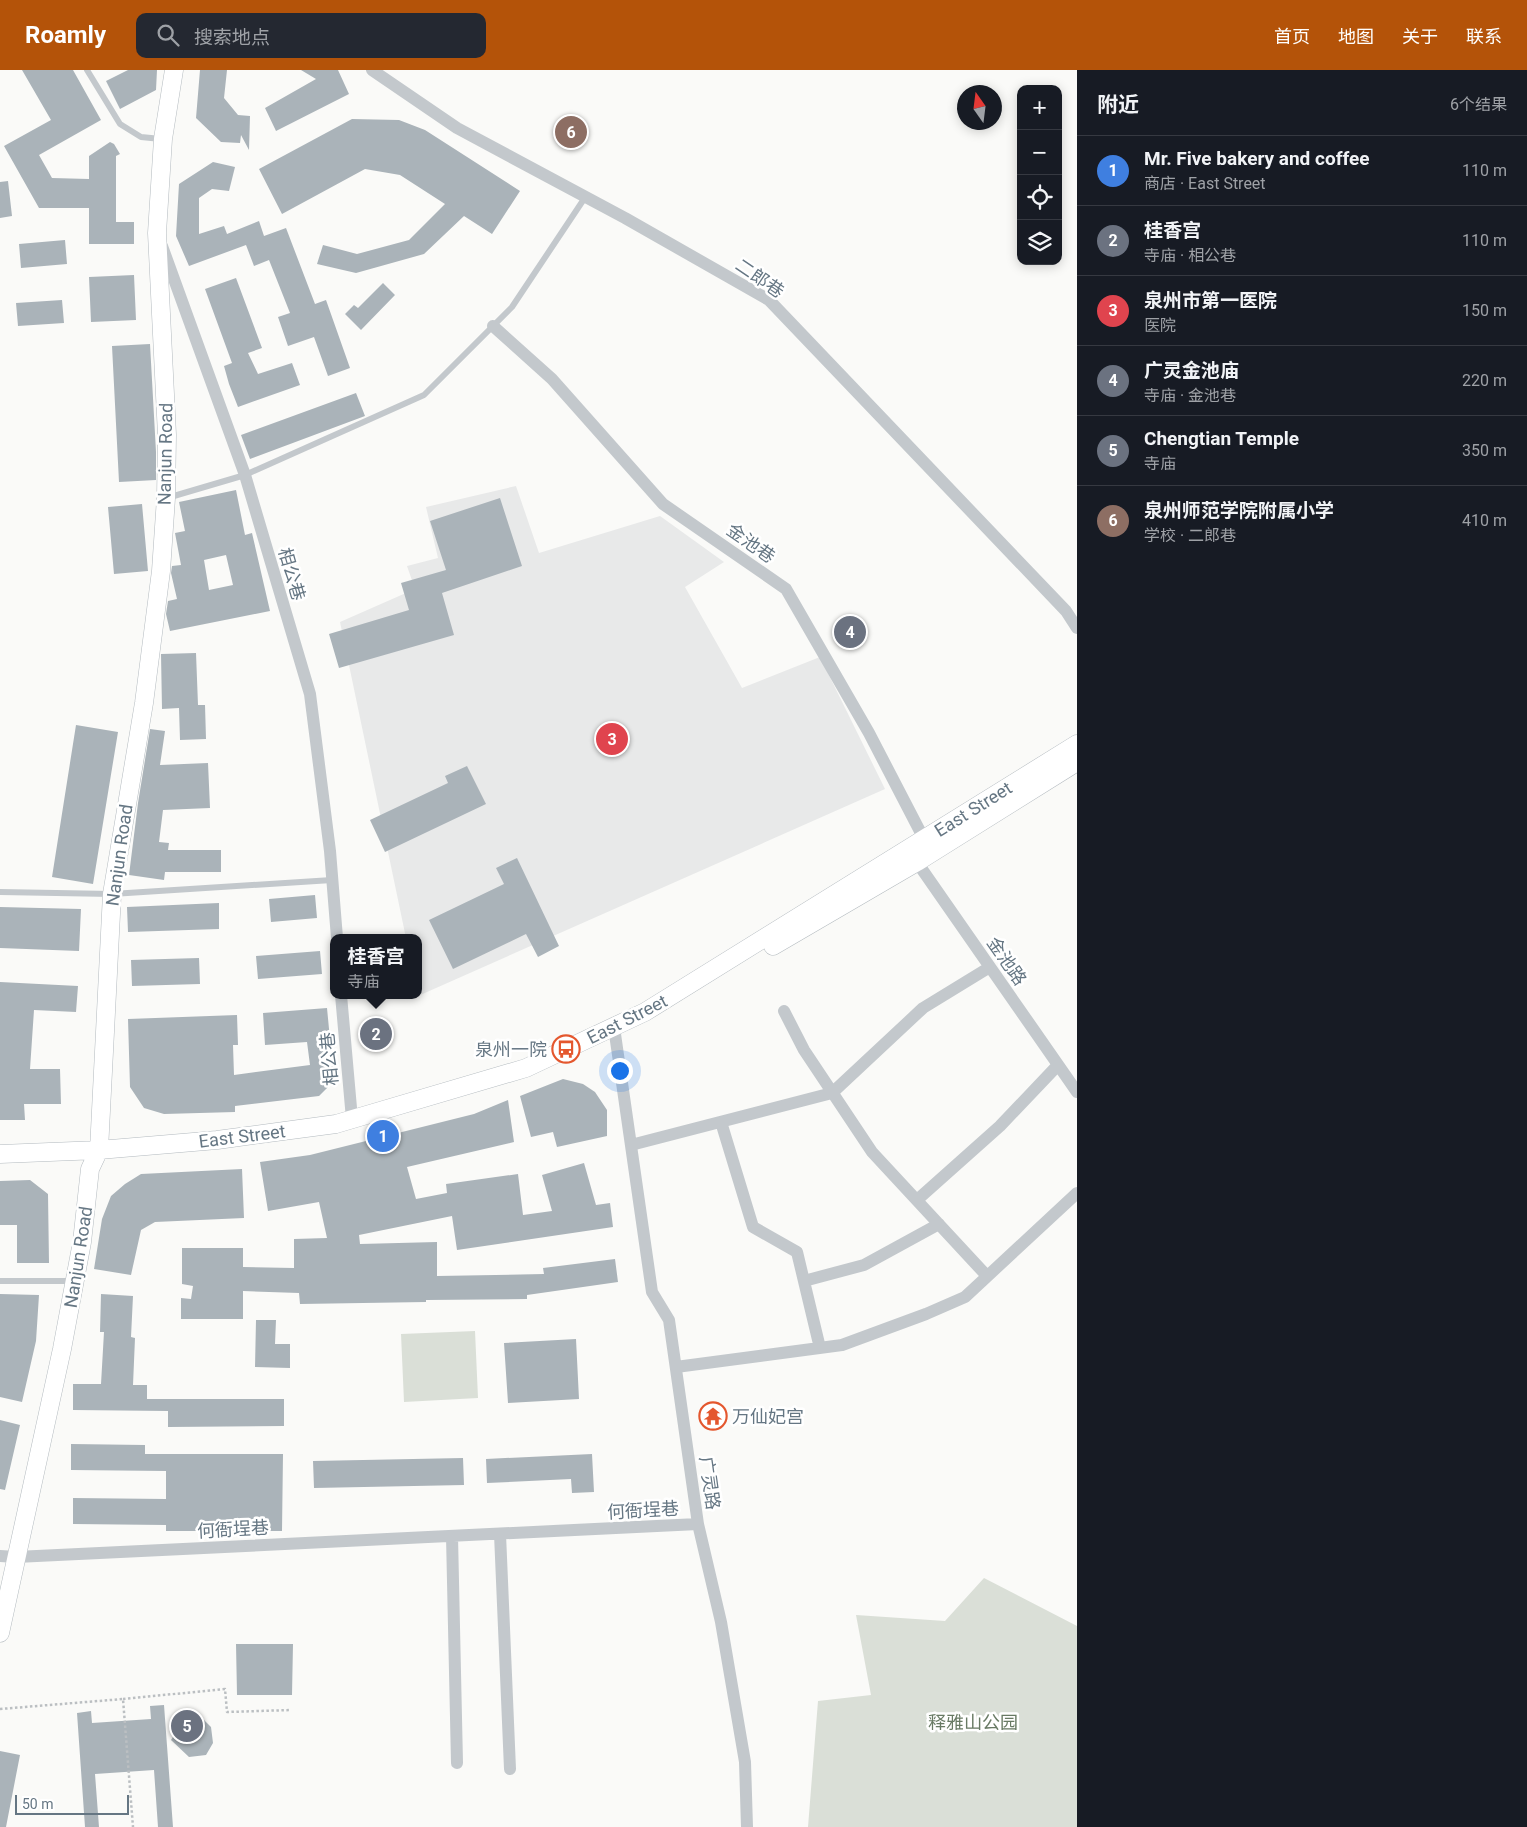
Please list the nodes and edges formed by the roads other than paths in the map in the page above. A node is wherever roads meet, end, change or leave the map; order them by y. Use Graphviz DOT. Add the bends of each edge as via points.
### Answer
graph roads {
  1 [pos="87,70"];
  2 [pos="174,70"];
  3 [pos="372,70"];
  4 [pos="163,139"];
  5 [pos="586,196"];
  6 [pos="157,233"];
  7 [pos="493,326"];
  8 [pos="245,474"];
  9 [pos="166,498"];
  10 [pos="1077,628"];
  11 [pos="1077,744"];
  12 [pos="1077,762"];
  13 [pos="924,839"];
  14 [pos="912,855"];
  15 [pos="332,880"];
  16 [pos="0,892"];
  17 [pos="112,894"];
  18 [pos="337,934"];
  19 [pos="990,967"];
  20 [pos="342,999"];
  21 [pos="784,1011"];
  22 [pos="615,1033"];
  23 [pos="1058,1065"];
  24 [pos="1077,1092"];
  25 [pos="832,1093"];
  26 [pos="352,1119"];
  27 [pos="721,1122"];
  28 [pos="631,1145"];
  29 [pos="0,1154"];
  30 [pos="97,1154"];
  31 [pos="1077,1193"];
  32 [pos="917,1200"];
  33 [pos="939,1224"];
  34 [pos="987,1276"];
  35 [pos="0,1281"];
  36 [pos="75,1281"];
  37 [pos="804,1281"];
  38 [pos="820,1348"];
  39 [pos="676,1367"];
  40 [pos="698,1524"];
  41 [pos="500,1534"];
  42 [pos="452,1536"];
  43 [pos="8,1557"];
  44 [pos="0,1634"];
  45 [pos="457,1762"];
  46 [pos="510,1769"];
  47 [pos="747,1827"];
  1 -- 4 [label="lane" via="120,124 141,137"];
  2 -- 4 [label="main road, Nanjun Road"];
  3 -- 5 [label="street, 二郎巷" via="458,128"];
  4 -- 6 [label="main road, Nanjun Road"];
  5 -- 7 [label="lane" via="512,307"];
  5 -- 10 [label="street, 二郎巷" via="769,300 1066,611"];
  6 -- 8 [label="street, 相公巷"];
  6 -- 9 [label="main road, Nanjun Road" via="167,425"];
  7 -- 8 [label="lane" via="424,395"];
  7 -- 13 [label="street, 金池巷" via="552,380 663,504 786,589 869,733"];
  8 -- 9 [label="lane"];
  8 -- 15 [label="street, 相公巷" via="310,694"];
  9 -- 17 [label="main road, Nanjun Road" via="161,571 144,704"];
  11 -- 13 [label="main road, East Street"];
  12 -- 14 [label="main road, East Street"];
  13 -- 14 [label="main road, East Street"];
  14 -- 19 [label="street, 金池路"];
  14 -- 22 [label="main road, East Street" via="645,1012"];
  15 -- 17 [label="lane"];
  15 -- 18 [label="street, 相公巷"];
  16 -- 17 [label="lane"];
  17 -- 30 [label="main road, Nanjun Road"];
  19 -- 23 [label="street, 金池路"];
  19 -- 25 [label="street" via="923,1008"];
  20 -- 26 [label="street, 相公巷"];
  21 -- 25 [label="street"];
  22 -- 26 [label="main road, East Street" via="526,1068"];
  22 -- 28 [label="street, 广灵路"];
  22 -- 30 [label="main road, East Street" via="552,1067 399,1118 252,1146"];
  23 -- 24 [label="street, 金池路"];
  23 -- 32 [label="street" via="1000,1126"];
  25 -- 27 [label="street"];
  25 -- 32 [label="street" via="872,1152"];
  26 -- 30 [label="main road, East Street" via="336,1124"];
  27 -- 28 [label="street"];
  27 -- 37 [label="street" via="753,1227 797,1252"];
  28 -- 39 [label="street, 广灵路" via="652,1292 669,1320"];
  29 -- 30 [label="main road, East Street"];
  30 -- 36 [label="main road, Nanjun Road" via="90,1169"];
  31 -- 34 [label="street"];
  32 -- 33 [label="street"];
  33 -- 34 [label="street"];
  33 -- 37 [label="street" via="864,1265"];
  34 -- 38 [label="street" via="964,1297 926,1314 842,1345"];
  35 -- 36 [label="lane"];
  36 -- 43 [label="main road, Nanjun Road" via="62,1349"];
  37 -- 38 [label="street"];
  38 -- 39 [label="street"];
  39 -- 40 [label="street, 广灵路"];
  40 -- 41 [label="street, 何衙埕巷"];
  40 -- 47 [label="street, 广灵路" via="721,1622 743,1753"];
  41 -- 42 [label="street, 何衙埕巷"];
  41 -- 46 [label="street"];
  42 -- 43 [label="street, 何衙埕巷"];
  42 -- 45 [label="street"];
  43 -- 44 [label="main road, Nanjun Road"];
}
